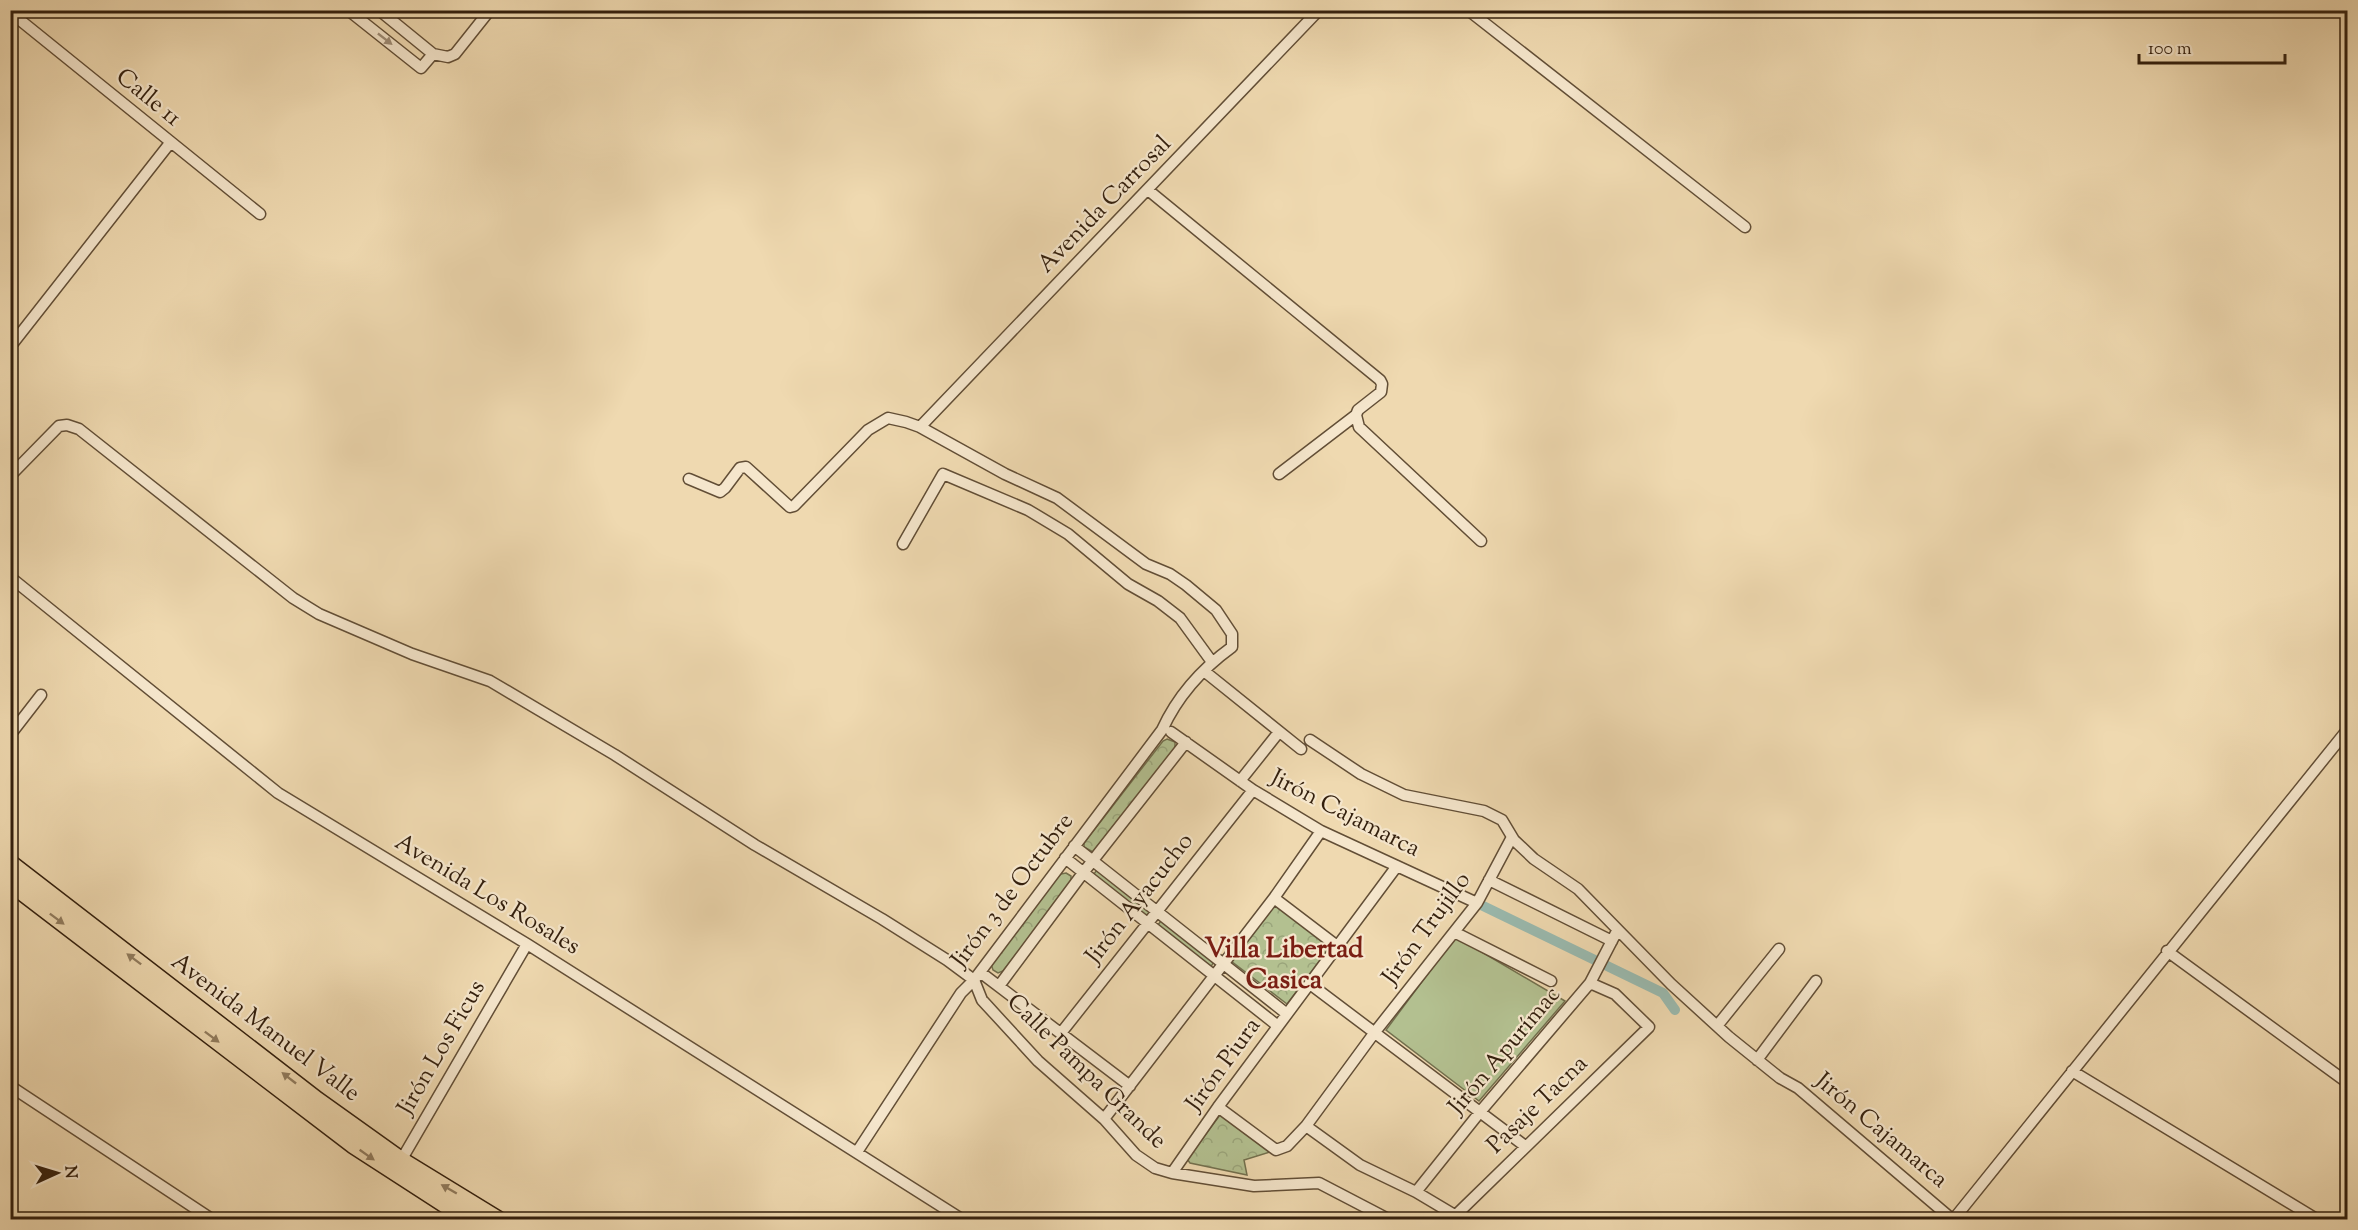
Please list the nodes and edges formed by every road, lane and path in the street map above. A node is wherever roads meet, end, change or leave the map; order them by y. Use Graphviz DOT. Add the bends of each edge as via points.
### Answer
graph roads {
  1 [pos="348,10"];
  2 [pos="379,10"];
  3 [pos="490,10"];
  4 [pos="1319,10"];
  5 [pos="1468,10"];
  6 [pos="10,12"];
  7 [pos="433,54"];
  8 [pos="170,144"];
  9 [pos="1148,190"];
  10 [pos="260,214"];
  11 [pos="1746,227"];
  12 [pos="10,347"];
  13 [pos="1356,415"];
  14 [pos="920,427"];
  15 [pos="1279,474"];
  16 [pos="10,476"];
  17 [pos="689,479"];
  18 [pos="1481,541"];
  19 [pos="903,544"];
  20 [pos="10,577"];
  21 [pos="1212,662"];
  22 [pos="1204,672"];
  23 [pos="41,695"];
  24 [pos="2348,729"];
  25 [pos="1171,732"];
  26 [pos="1279,732"];
  27 [pos="10,735"];
  28 [pos="1310,740"];
  29 [pos="1186,742"];
  30 [pos="1301,749"];
  31 [pos="1240,781"];
  32 [pos="1253,790"];
  33 [pos="1321,831"];
  34 [pos="1512,837"];
  35 [pos="1074,846"];
  36 [pos="1065,858"];
  37 [pos="1092,861"];
  38 [pos="10,863"];
  39 [pos="1397,866"];
  40 [pos="1083,873"];
  41 [pos="1489,880"];
  42 [pos="10,883"];
  43 [pos="1274,898"];
  44 [pos="1477,903"];
  45 [pos="1157,911"];
  46 [pos="1148,924"];
  47 [pos="1454,932"];
  48 [pos="1615,936"];
  49 [pos="527,944"];
  50 [pos="1337,946"];
  51 [pos="1779,949"];
  52 [pos="2167,951"];
  53 [pos="1224,963"];
  54 [pos="1214,975"];
  55 [pos="977,976"];
  56 [pos="1551,981"];
  57 [pos="1816,981"];
  58 [pos="1590,983"];
  59 [pos="1310,984"];
  60 [pos="999,986"];
  61 [pos="1287,1014"];
  62 [pos="1278,1026"];
  63 [pos="1717,1026"];
  64 [pos="1376,1032"];
  65 [pos="1061,1033"];
  66 [pos="1757,1060"];
  67 [pos="2072,1071"];
  68 [pos="2348,1083"];
  69 [pos="10,1086"];
  70 [pos="1130,1086"];
  71 [pos="1218,1107"];
  72 [pos="1480,1112"];
  73 [pos="1104,1119"];
  74 [pos="1306,1126"];
  75 [pos="1526,1146"];
  76 [pos="857,1152"];
  77 [pos="397,1166"];
  78 [pos="1172,1173"];
  79 [pos="1416,1192"];
  80 [pos="1460,1217"];
  81 [pos="213,1220"];
  82 [pos="468,1220"];
  83 [pos="499,1220"];
  84 [pos="963,1220"];
  85 [pos="1390,1220"];
  86 [pos="1953,1220"];
  87 [pos="2318,1220"];
  1 -- 7 [label="street, one-way" via="421,68"];
  2 -- 7 [label="street"];
  3 -- 7 [label="street" via="454,54"];
  4 -- 9 [label="street, Avenida Carrosal"];
  5 -- 11 [label="street"];
  6 -- 8 [label="street, Calle 11"];
  8 -- 10 [label="street, Calle 11"];
  8 -- 12 [label="street"];
  9 -- 13 [label="street" via="1380,380 1381,392"];
  9 -- 14 [label="street, Avenida Carrosal"];
  13 -- 15 [label="street"];
  13 -- 18 [label="street" via="1359,427"];
  14 -- 17 [label="street" via="897,418 882,419 790,507 746,467 740,468 720,492"];
  14 -- 21 [label="street, Jirón 3 de Octubre" via="1057,498 1146,564 1186,585 1216,610 1232,634 1232,647"];
  16 -- 55 [label="street" via="59,426 79,429 293,598 319,614 412,654 490,681"];
  19 -- 21 [label="street" via="942,474 1028,510 1068,534 1128,584 1180,618"];
  20 -- 49 [label="street, Avenida Los Rosales" via="278,793"];
  21 -- 22 [label="street, Jirón 3 de Octubre"];
  22 -- 26 [label="street"];
  22 -- 35 [label="street, Jirón 3 de Octubre" via="1170,712 1162,730"];
  23 -- 27 [label="street"];
  24 -- 52 [label="street"];
  25 -- 29 [label="street, Jirón Cajamarca"];
  26 -- 30 [label="street"];
  26 -- 31 [label="street"];
  28 -- 34 [label="street" via="1361,774 1404,795 1484,811 1502,820"];
  29 -- 31 [label="street, Jirón Cajamarca"];
  29 -- 37 [label="street, Jirón 3 de Octubre"];
  31 -- 32 [label="street, Jirón Cajamarca"];
  32 -- 33 [label="street, Jirón Cajamarca"];
  32 -- 45 [label="street, Jirón Ayacucho"];
  33 -- 39 [label="street, Jirón Cajamarca"];
  33 -- 43 [label="street"];
  34 -- 41 [label="street, Jirón Trujillo"];
  34 -- 48 [label="street" via="1534,859 1578,889"];
  35 -- 36 [label="street, Jirón 3 de Octubre"];
  35 -- 37 [label="street"];
  36 -- 40 [label="street"];
  36 -- 55 [label="street, Jirón 3 de Octubre"];
  37 -- 40 [label="street, Jirón 3 de Octubre"];
  37 -- 45 [label="street"];
  77 -- 38 [label="main road, Avenida Manuel Valle, one-way"];
  39 -- 44 [label="street, Jirón Cajamarca"];
  39 -- 50 [label="street, Jirón Piura"];
  40 -- 46 [label="street"];
  40 -- 60 [label="street, Jirón 3 de Octubre"];
  41 -- 44 [label="street, Jirón Trujillo"];
  41 -- 48 [label="street"];
  42 -- 77 [label="main road, Avenida Manuel Valle, one-way" via="345,1139"];
  43 -- 50 [label="street"];
  43 -- 53 [label="street"];
  44 -- 47 [label="street, Jirón Trujillo"];
  45 -- 46 [label="street, Jirón Ayacucho"];
  45 -- 53 [label="street"];
  46 -- 54 [label="street"];
  46 -- 65 [label="street, Jirón Ayacucho"];
  47 -- 56 [label="street"];
  47 -- 64 [label="street, Jirón Trujillo"];
  48 -- 58 [label="street, Jirón Apurímac"];
  48 -- 63 [label="street, Jirón Cajamarca"];
  49 -- 76 [label="street, Avenida Los Rosales"];
  49 -- 77 [label="street, Jirón Los Ficus"];
  50 -- 59 [label="street, Jirón Piura"];
  51 -- 63 [label="street"];
  52 -- 67 [label="street"];
  52 -- 68 [label="street"];
  53 -- 54 [label="street"];
  53 -- 61 [label="street"];
  54 -- 62 [label="street"];
  54 -- 70 [label="street"];
  55 -- 60 [label="street"];
  55 -- 73 [label="street, Calle Pampa Grande" via="982,1000 1038,1061"];
  55 -- 76 [label="street, Jirón 3 de Octubre" via="961,993"];
  57 -- 66 [label="street"];
  58 -- 72 [label="street, Jirón Apurímac"];
  58 -- 75 [label="street, Pasaje Tacna" via="1615,994 1649,1026"];
  59 -- 61 [label="street, Jirón Piura"];
  59 -- 64 [label="street"];
  60 -- 65 [label="street"];
  61 -- 62 [label="street, Jirón Piura"];
  62 -- 71 [label="street, Jirón Piura"];
  63 -- 66 [label="street, Jirón Cajamarca"];
  64 -- 72 [label="street"];
  64 -- 74 [label="street, Jirón Trujillo"];
  65 -- 70 [label="street"];
  66 -- 86 [label="street, Jirón Cajamarca" via="1798,1088"];
  67 -- 86 [label="street"];
  67 -- 87 [label="street"];
  69 -- 81 [label="street"];
  70 -- 73 [label="street"];
  71 -- 74 [label="street, Jirón Trujillo" via="1276,1150 1287,1146"];
  71 -- 78 [label="street, Jirón Piura"];
  72 -- 75 [label="street"];
  72 -- 79 [label="street, Jirón Apurímac"];
  73 -- 78 [label="street, Calle Pampa Grande" via="1136,1155 1155,1168"];
  74 -- 79 [label="street" via="1360,1166"];
  75 -- 80 [label="street, Pasaje Tacna"];
  76 -- 84 [label="street, Avenida Los Rosales"];
  77 -- 82 [label="main road, Avenida Manuel Valle"];
  83 -- 77 [label="main road, Avenida Manuel Valle, one-way"];
  78 -- 85 [label="street, Calle Pampa Grande" via="1254,1186 1319,1183"];
  79 -- 80 [label="street"];
}
